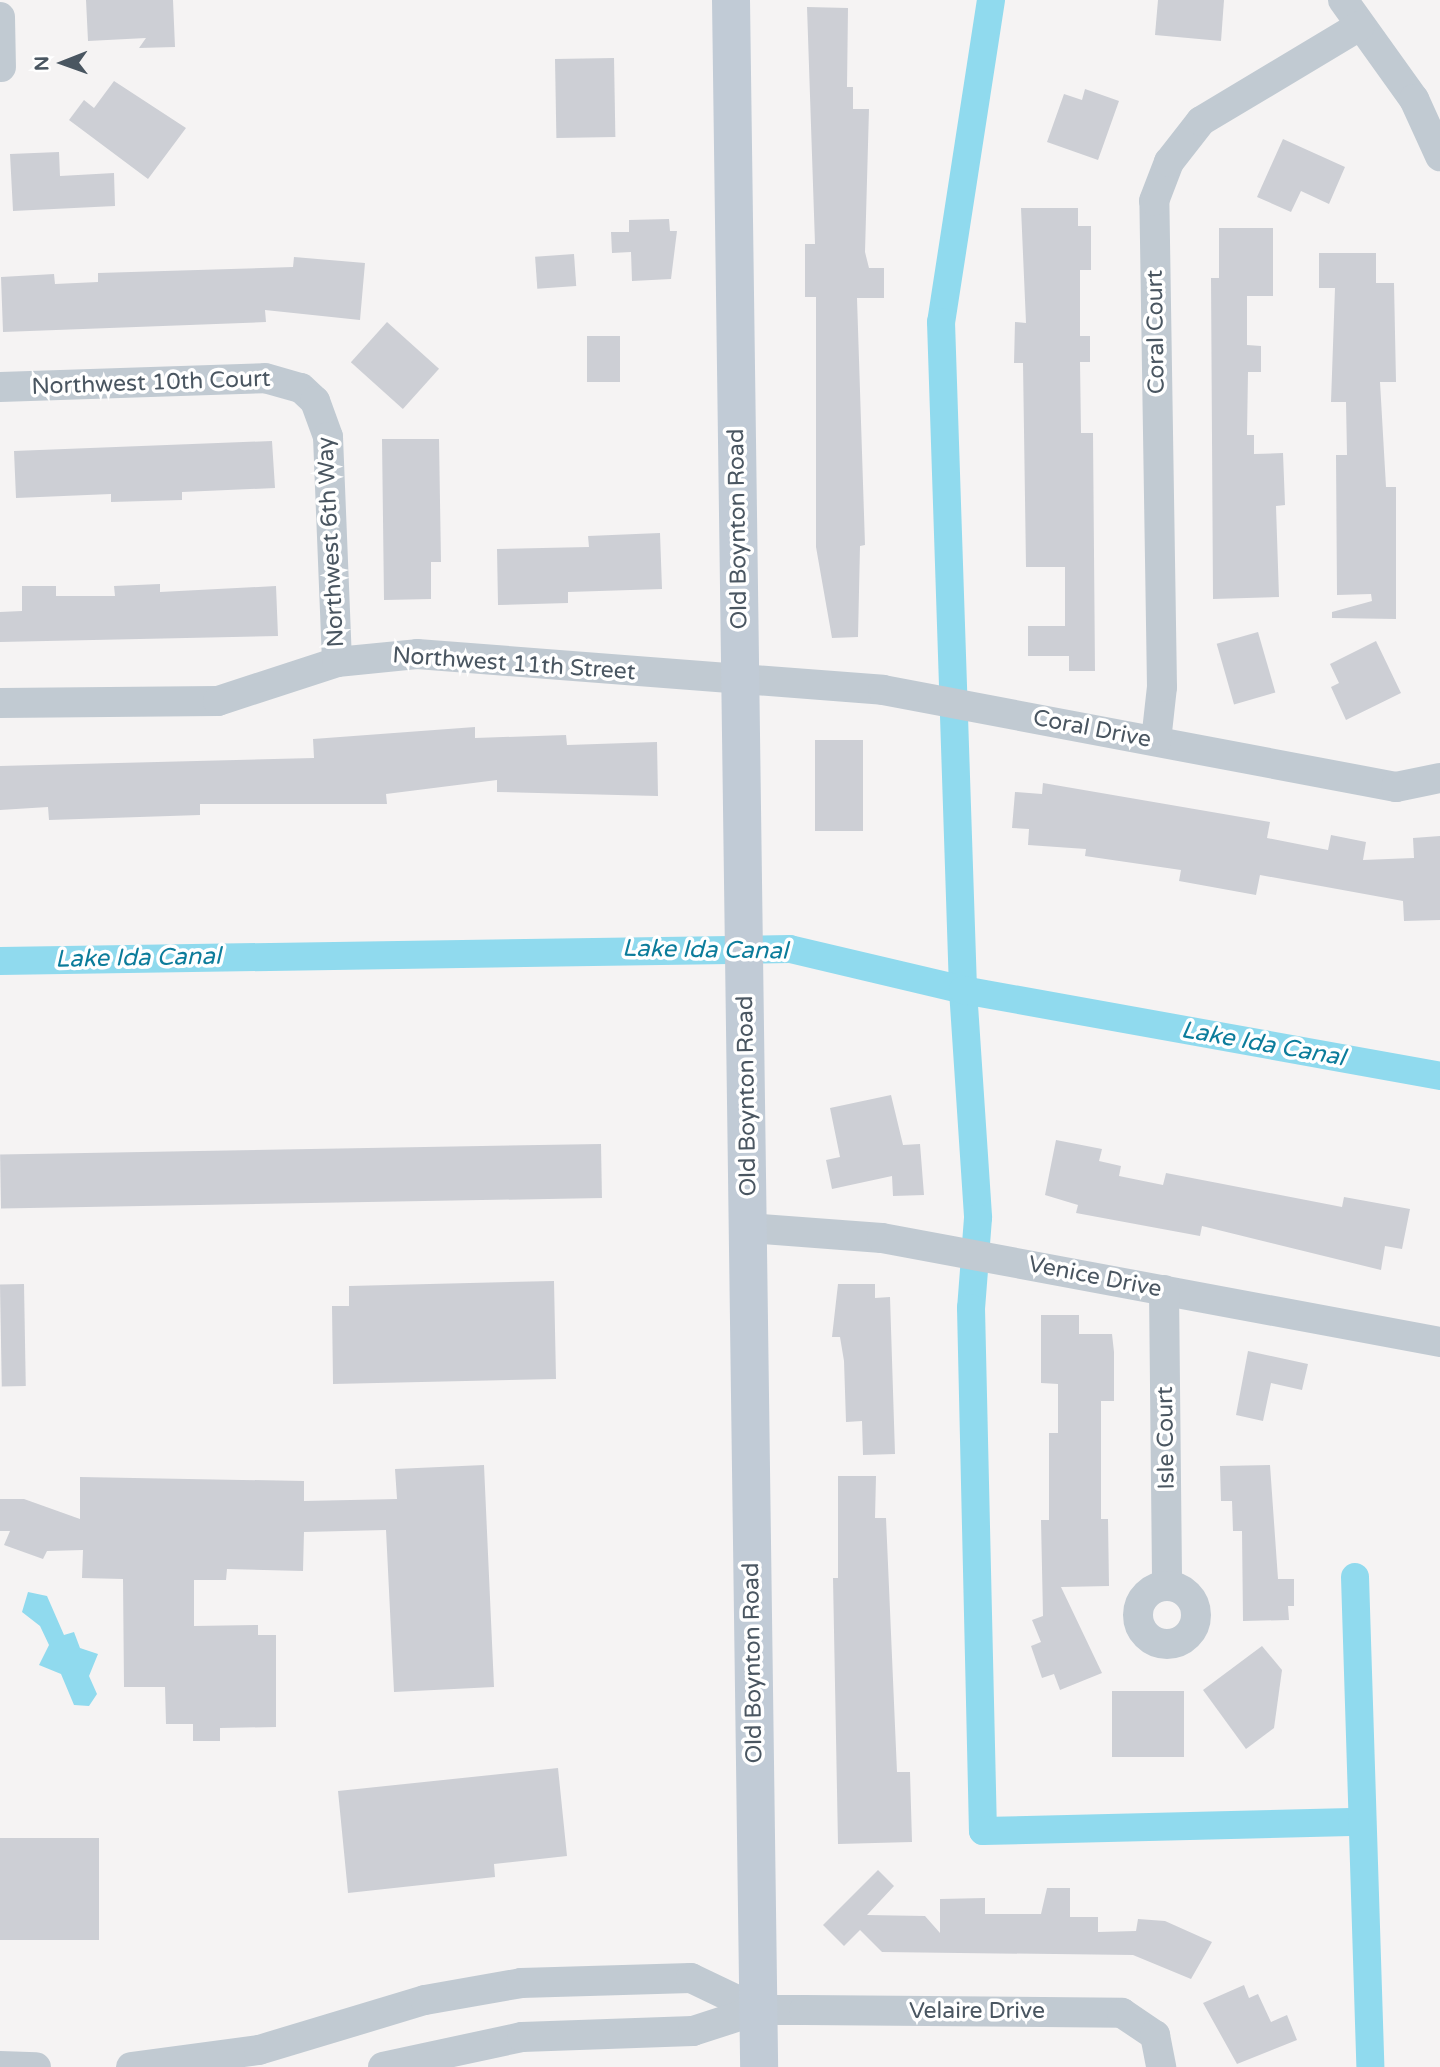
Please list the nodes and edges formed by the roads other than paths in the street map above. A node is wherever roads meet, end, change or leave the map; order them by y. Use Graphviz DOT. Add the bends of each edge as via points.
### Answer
graph roads {
  1 [pos="731,0"];
  2 [pos="1343,0"];
  3 [pos="0,17"];
  4 [pos="1360,26"];
  5 [pos="1,67"];
  6 [pos="1440,156"];
  7 [pos="0,387"];
  8 [pos="301,388"];
  9 [pos="337,662"];
  10 [pos="740,682"];
  11 [pos="0,703"];
  12 [pos="1156,741"];
  13 [pos="1440,778"];
  14 [pos="749,1228"];
  15 [pos="1164,1290"];
  16 [pos="1440,1342"];
  17 [pos="1167,1586"];
  18 [pos="758,2010"];
  19 [pos="0,2066"];
  20 [pos="36,2067"];
  21 [pos="131,2067"];
  22 [pos="383,2067"];
  23 [pos="759,2067"];
  24 [pos="1161,2067"];
  1 -- 10 [label="street, Old Boynton Road"];
  2 -- 4 [label="street"];
  3 -- 5 [label="street"];
  4 -- 6 [label="street" via="1414,99"];
  4 -- 12 [label="street, Coral Court" via="1201,121 1169,162 1154,201 1162,687"];
  7 -- 8 [label="street, Northwest 10th Court" via="265,378"];
  8 -- 9 [label="street, Northwest 6th Way" via="315,401 328,437"];
  9 -- 10 [label="street, Northwest 11th Street" via="417,654"];
  9 -- 11 [label="street, Northwest 11th Street" via="218,701"];
  10 -- 12 [label="street, Coral Drive" via="903,693"];
  10 -- 14 [label="street, Old Boynton Road"];
  12 -- 13 [label="street, Coral Drive" via="1396,787"];
  14 -- 15 [label="street, Venice Drive" via="931,1246"];
  14 -- 18 [label="street, Old Boynton Road"];
  15 -- 16 [label="street, Venice Drive"];
  15 -- 17 [label="street, Isle Court"];
  18 -- 21 [label="street" via="691,1978 521,1983 425,2000 259,2050"];
  18 -- 22 [label="street" via="693,2031 522,2037"];
  18 -- 23 [label="street, Old Boynton Road"];
  18 -- 24 [label="street, Velaire Drive" via="1122,2013 1155,2035"];
  19 -- 20 [label="street"];
}
